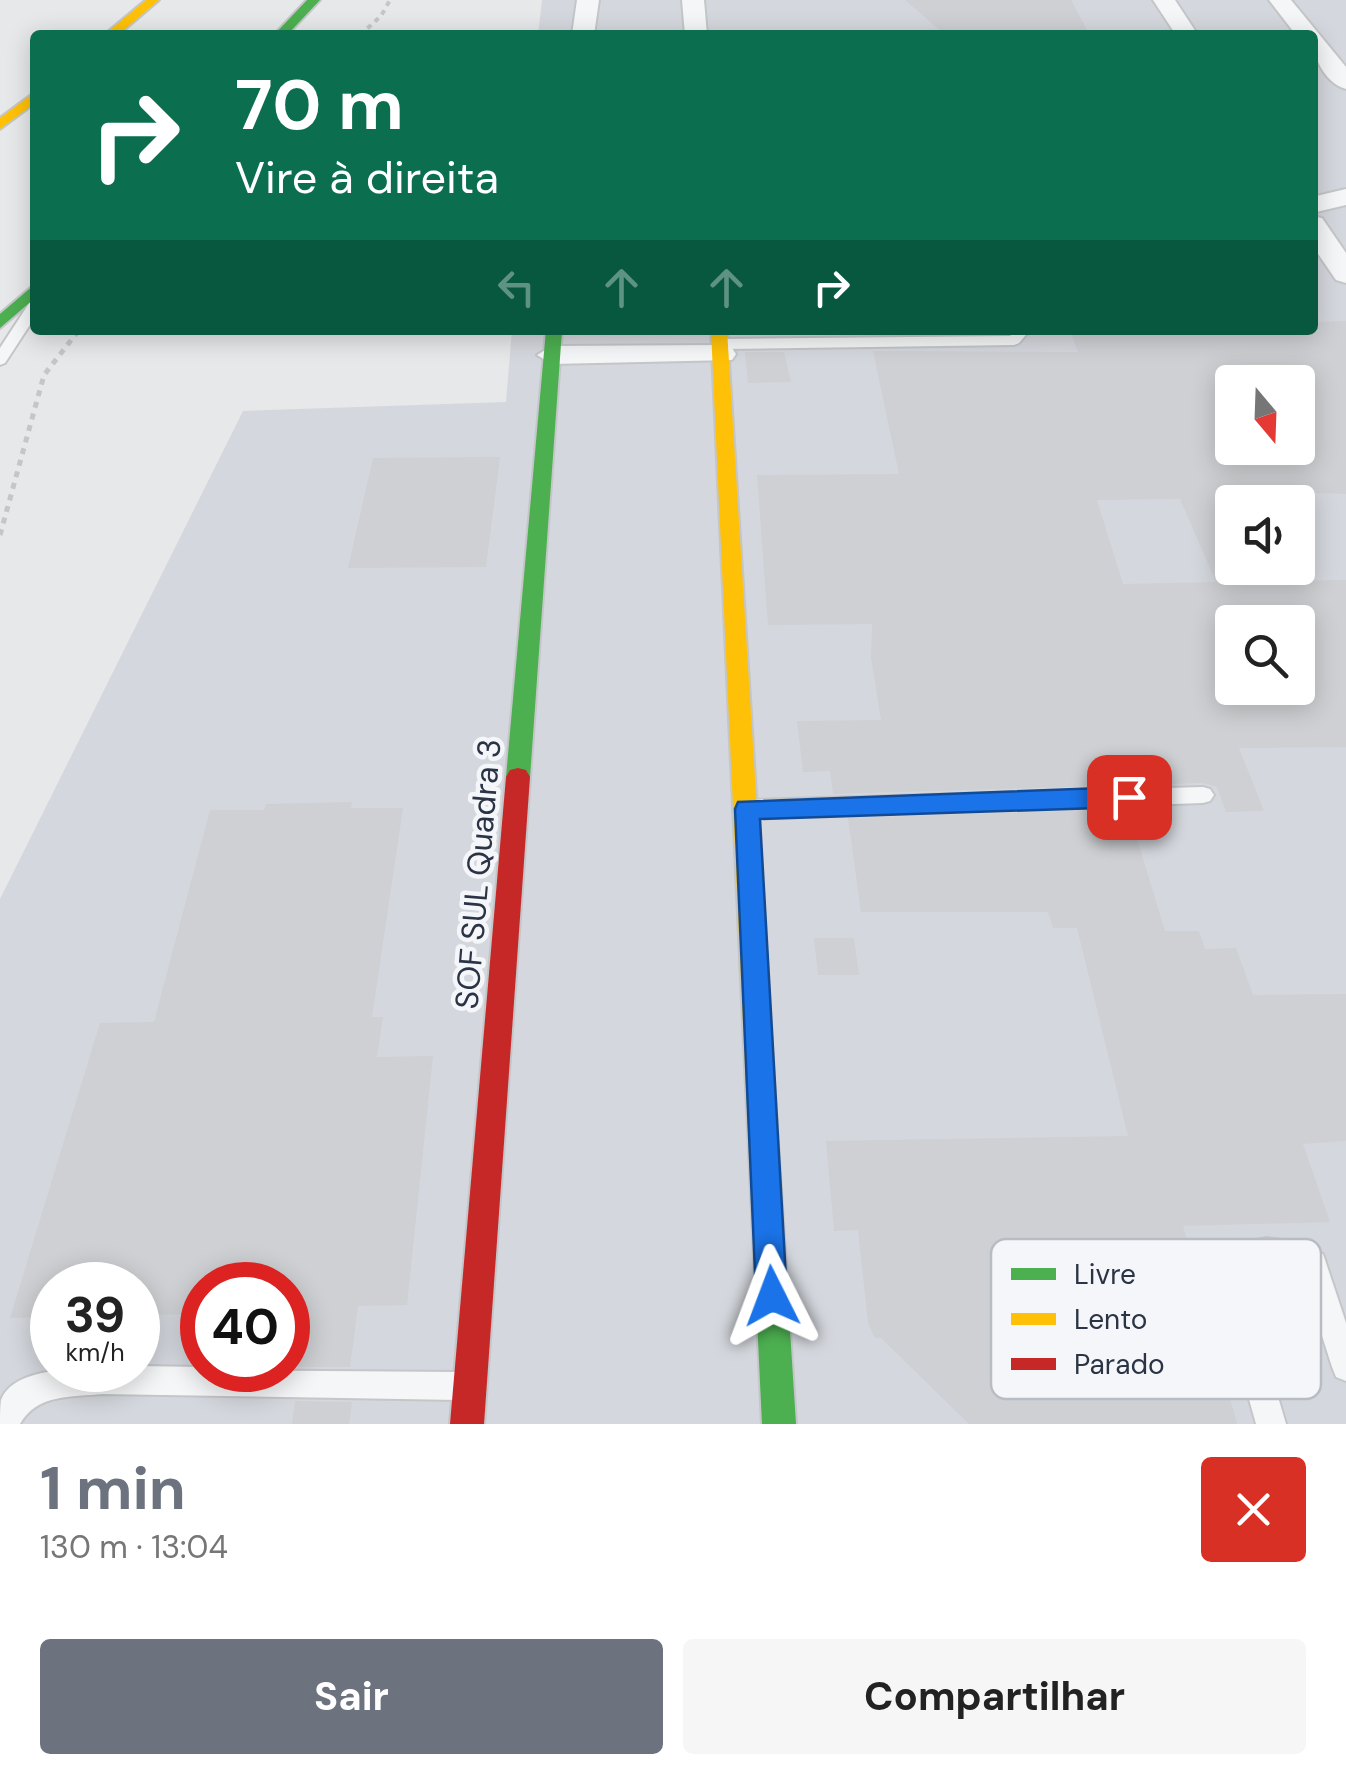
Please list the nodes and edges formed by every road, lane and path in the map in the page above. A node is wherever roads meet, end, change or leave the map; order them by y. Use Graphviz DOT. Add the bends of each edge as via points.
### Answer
graph roads {
  1 [pos="152,0"];
  2 [pos="314,0"];
  3 [pos="390,0"];
  4 [pos="588,0"];
  5 [pos="693,0"];
  6 [pos="1164,0"];
  7 [pos="1280,0"];
  8 [pos="116,30"];
  9 [pos="285,30"];
  10 [pos="366,30"];
  11 [pos="584,30"];
  12 [pos="696,30"];
  13 [pos="1184,30"];
  14 [pos="1304,30"];
  15 [pos="1318,48"];
  16 [pos="1346,82"];
  17 [pos="30,99"];
  18 [pos="5,116"];
  19 [pos="1318,180"];
  20 [pos="1346,182"];
  21 [pos="1346,197"];
  22 [pos="1318,204"];
  23 [pos="1318,233"];
  24 [pos="1346,274"];
  25 [pos="30,282"];
  26 [pos="30,294"];
  27 [pos="0,300"];
  28 [pos="30,313"];
  29 [pos="0,323"];
  30 [pos="75,335"];
  31 [pos="1019,335"];
  32 [pos="553,342"];
  33 [pos="720,342"];
  34 [pos="0,360"];
  35 [pos="0,535"];
  36 [pos="1203,795"];
  37 [pos="747,809"];
  38 [pos="1321,1289"];
  39 [pos="1346,1368"];
  40 [pos="470,1386"];
  41 [pos="1264,1399"];
  42 [pos="4,1424"];
  43 [pos="467,1424"];
  44 [pos="779,1424"];
  45 [pos="1271,1424"];
  1 -- 8 [label="main road"];
  2 -- 9 [label="main road"];
  3 -- 10 [label="path"];
  4 -- 11 [label="street"];
  5 -- 12 [label="street"];
  6 -- 13 [label="street"];
  7 -- 14 [label="street"];
  15 -- 16 [label="street"];
  17 -- 18 [label="main road"];
  19 -- 20 [label="street"];
  21 -- 22 [label="street"];
  23 -- 24 [label="street"];
  25 -- 27 [label="main road"];
  26 -- 29 [label="main road"];
  28 -- 34 [label="lane"];
  30 -- 35 [label="path" via="44,375"];
  31 -- 33 [label="lane"];
  32 -- 33 [label="street"];
  32 -- 40 [label="main road, SOF SUL Quadra 3"];
  33 -- 37 [label="main road"];
  36 -- 37 [label="lane"];
  37 -- 44 [label="main road"];
  38 -- 39 [label="lane"];
  40 -- 42 [label="lane" via="87,1381 41,1386 17,1401"];
  40 -- 43 [label="main road, SOF SUL Quadra 3"];
  41 -- 45 [label="lane"];
}
